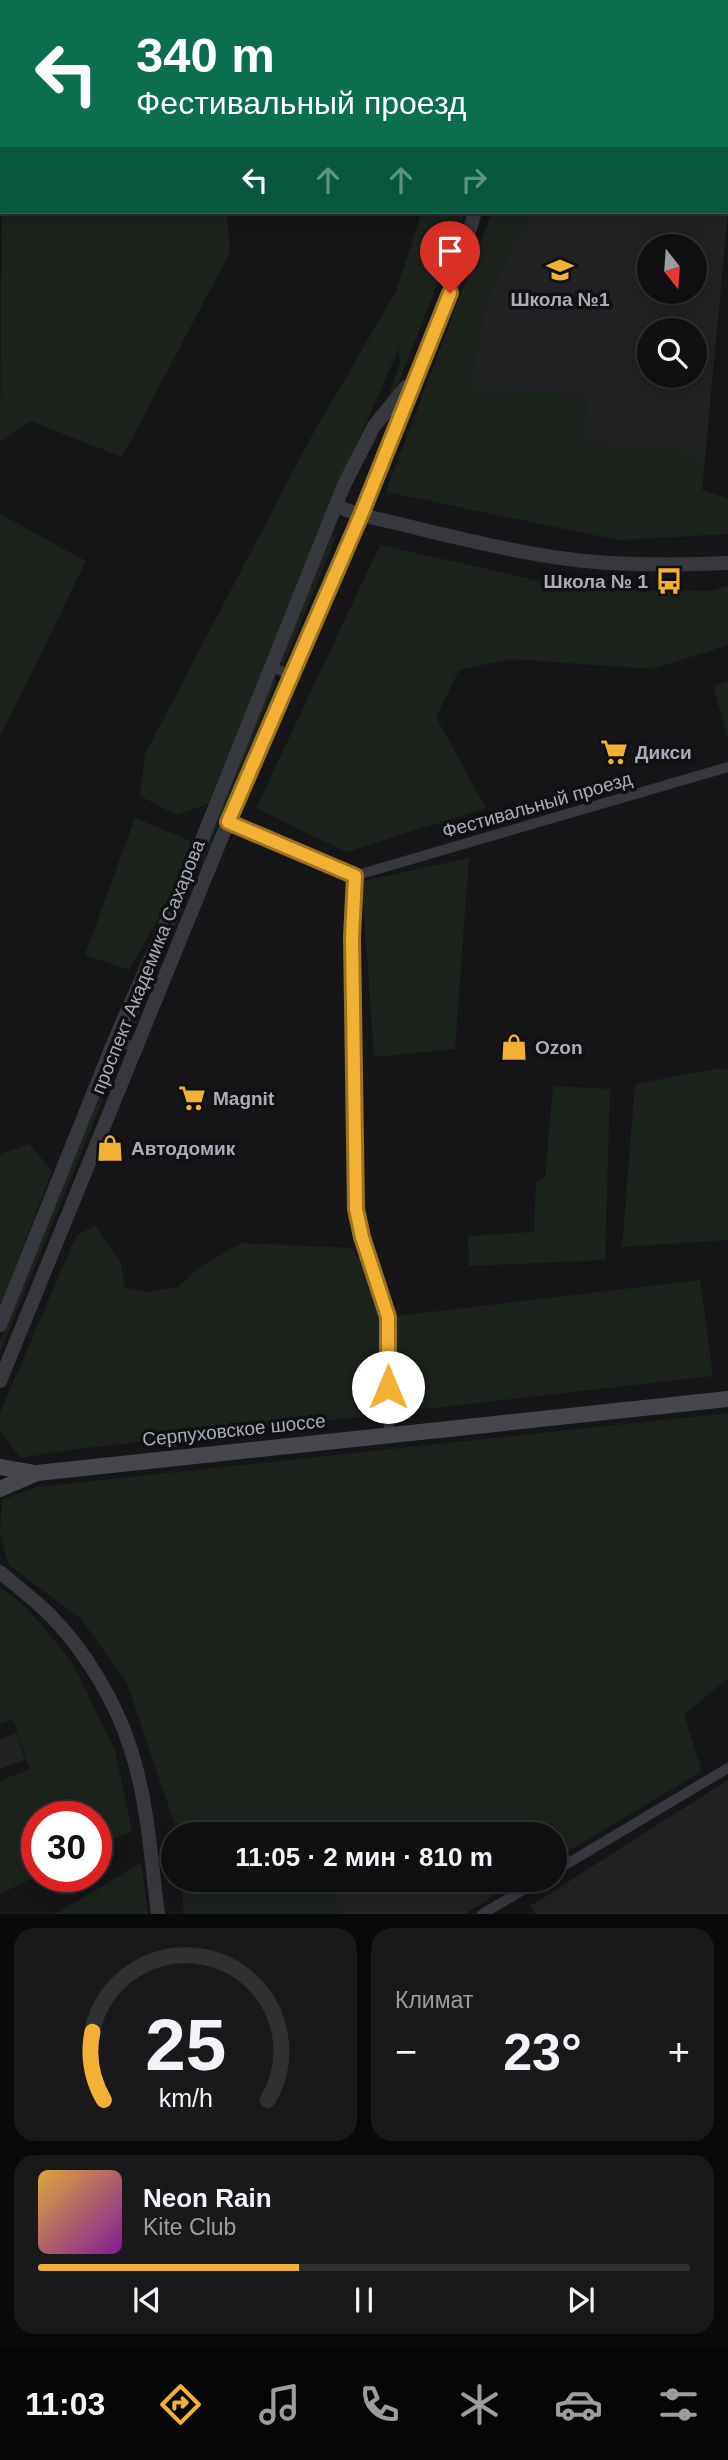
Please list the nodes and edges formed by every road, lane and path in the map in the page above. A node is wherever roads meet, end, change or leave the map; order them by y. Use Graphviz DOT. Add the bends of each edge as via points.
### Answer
graph roads {
  1 [pos="474,214"];
  2 [pos="416,375"];
  3 [pos="336,506"];
  4 [pos="361,515"];
  5 [pos="728,563"];
  6 [pos="272,667"];
  7 [pos="291,676"];
  8 [pos="728,767"];
  9 [pos="228,822"];
  10 [pos="191,867"];
  11 [pos="208,872"];
  12 [pos="355,876"];
  13 [pos="115,1040"];
  14 [pos="134,1048"];
  15 [pos="0,1325"];
  16 [pos="1,1374"];
  17 [pos="728,1399"];
  18 [pos="389,1434"];
  19 [pos="0,1468"];
  20 [pos="37,1473"];
  21 [pos="0,1489"];
  22 [pos="0,1572"];
  23 [pos="728,1768"];
  24 [pos="567,1864"];
  25 [pos="520,1892"];
  26 [pos="158,1914"];
  27 [pos="482,1914"];
  1 -- 2 [label="street, проспект Академика Сахарова" via="450,293"];
  2 -- 3 [label="street, проспект Академика Сахарова" via="374,426"];
  2 -- 4 [label="street, проспект Академика Сахарова"];
  3 -- 4 [label="street"];
  3 -- 6 [label="street, проспект Академика Сахарова"];
  4 -- 5 [label="street" via="561,557 608,563"];
  4 -- 7 [label="street, проспект Академика Сахарова"];
  6 -- 7 [label="street"];
  6 -- 10 [label="street, проспект Академика Сахарова"];
  7 -- 9 [label="street, проспект Академика Сахарова"];
  8 -- 12 [label="street, Фестивальный проезд"];
  9 -- 11 [label="street, проспект Академика Сахарова"];
  9 -- 12 [label="street"];
  10 -- 11 [label="street"];
  10 -- 13 [label="street, проспект Академика Сахарова"];
  11 -- 14 [label="street, проспект Академика Сахарова"];
  12 -- 18 [label="street" via="356,1209 388,1317"];
  13 -- 14 [label="street"];
  13 -- 15 [label="street, проспект Академика Сахарова"];
  14 -- 16 [label="street, проспект Академика Сахарова"];
  17 -- 18 [label="main road, Серпуховское шоссе"];
  18 -- 20 [label="main road, Серпуховское шоссе"];
  19 -- 20 [label="main road"];
  20 -- 21 [label="main road"];
  22 -- 26 [label="street" via="49,1614 84,1657 112,1704 143,1795"];
  23 -- 24 [label="street"];
  25 -- 27 [label="street"];
}
